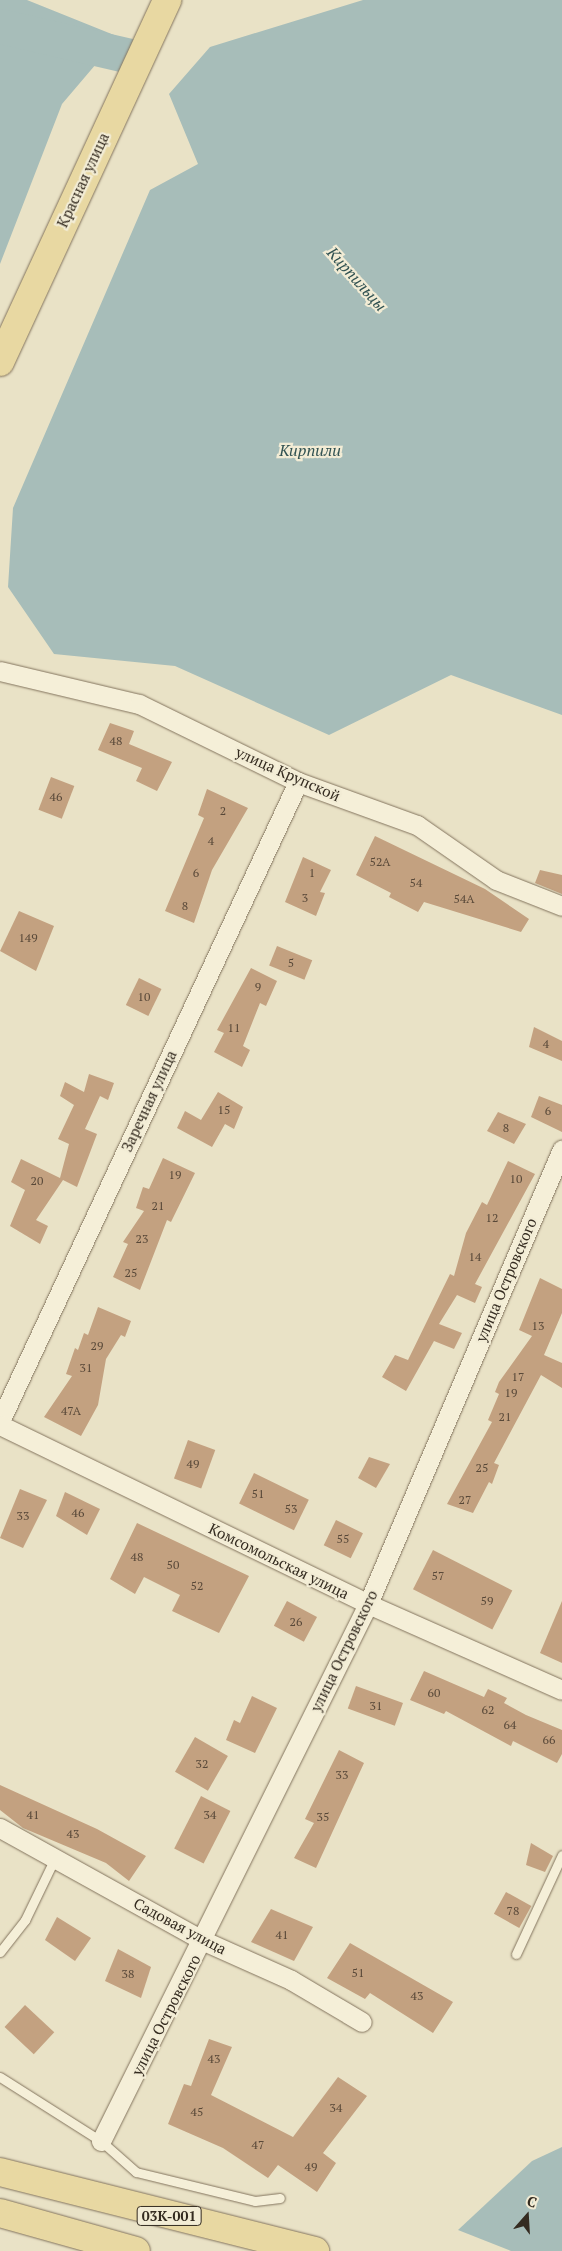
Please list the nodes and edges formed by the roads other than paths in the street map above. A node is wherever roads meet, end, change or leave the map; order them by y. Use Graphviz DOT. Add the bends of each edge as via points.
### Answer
graph roads {
  1 [pos="167,0"];
  2 [pos="0,362"];
  3 [pos="0,671"];
  4 [pos="298,782"];
  5 [pos="562,906"];
  6 [pos="562,1150"];
  7 [pos="0,1420"];
  8 [pos="0,1425"];
  9 [pos="368,1604"];
  10 [pos="562,1690"];
  11 [pos="0,1828"];
  12 [pos="562,1855"];
  13 [pos="55,1858"];
  14 [pos="204,1941"];
  15 [pos="0,1952"];
  16 [pos="516,1954"];
  17 [pos="362,2022"];
  18 [pos="0,2077"];
  19 [pos="101,2141"];
  20 [pos="0,2172"];
  21 [pos="280,2198"];
  22 [pos="0,2213"];
  23 [pos="136,2251"];
  24 [pos="314,2251"];
  1 -- 2 [label="main road, Красная улица"];
  3 -- 4 [label="street, улица Крупской" via="139,704"];
  4 -- 5 [label="street, улица Крупской" via="417,825 496,880"];
  4 -- 7 [label="street, Заречная улица"];
  6 -- 9 [label="street, улица Островского"];
  8 -- 9 [label="street, Комсомольская улица"];
  9 -- 10 [label="street, Комсомольская улица"];
  9 -- 14 [label="street, улица Островского"];
  11 -- 13 [label="street, Садовая улица"];
  12 -- 16 [label="lane"];
  13 -- 14 [label="street, Садовая улица"];
  13 -- 15 [label="lane" via="25,1920"];
  14 -- 17 [label="street, Садовая улица" via="291,1980"];
  14 -- 19 [label="street, улица Островского"];
  18 -- 19 [label="lane"];
  19 -- 21 [label="lane" via="136,2172 255,2201"];
  20 -- 24 [label="main road, 03К-001"];
  22 -- 23 [label="main road"];
}
